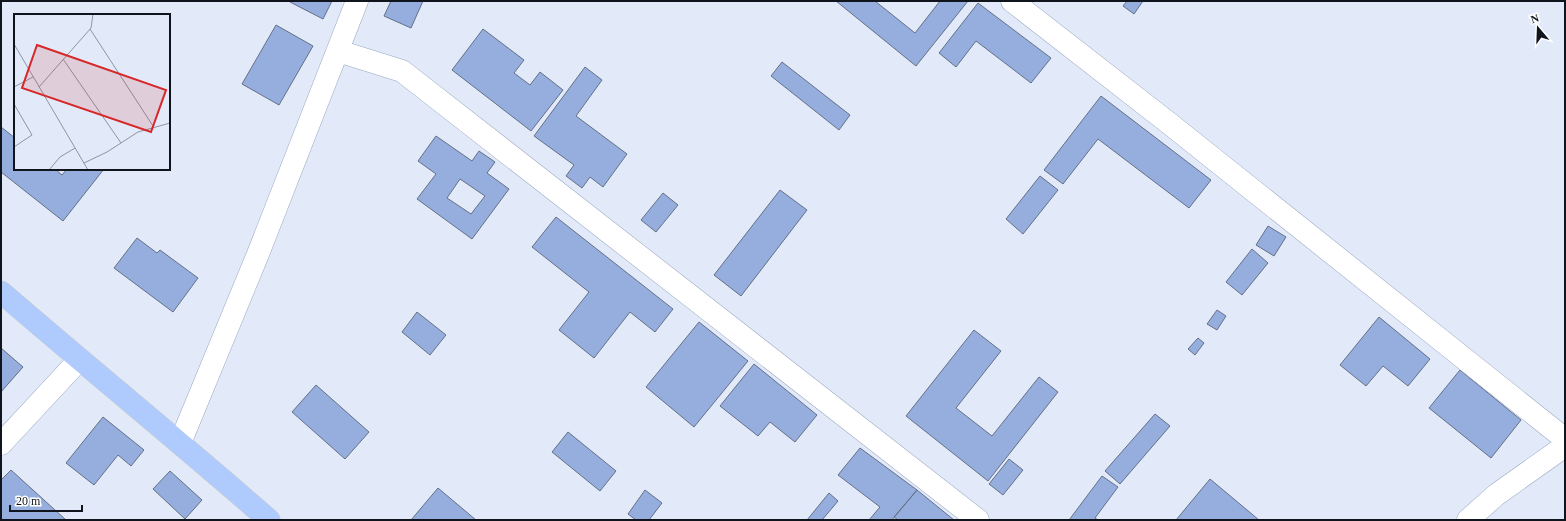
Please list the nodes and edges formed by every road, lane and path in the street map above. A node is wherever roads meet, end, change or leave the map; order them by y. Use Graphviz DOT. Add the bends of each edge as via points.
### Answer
graph roads {
  1 [pos="357,1"];
  2 [pos="1012,1"];
  3 [pos="338,51"];
  4 [pos="1,292"];
  5 [pos="79,360"];
  6 [pos="1565,440"];
  7 [pos="180,443"];
  8 [pos="1,444"];
  9 [pos="1565,446"];
  10 [pos="269,520"];
  11 [pos="978,520"];
  12 [pos="1468,520"];
  1 -- 3 [label="street"];
  2 -- 6 [label="street" via="1177,129"];
  3 -- 7 [label="street"];
  3 -- 11 [label="street" via="402,71"];
  4 -- 5 [label="main road"];
  5 -- 7 [label="main road"];
  5 -- 8 [label="street"];
  7 -- 10 [label="main road"];
  9 -- 12 [label="street" via="1496,495"];
}
